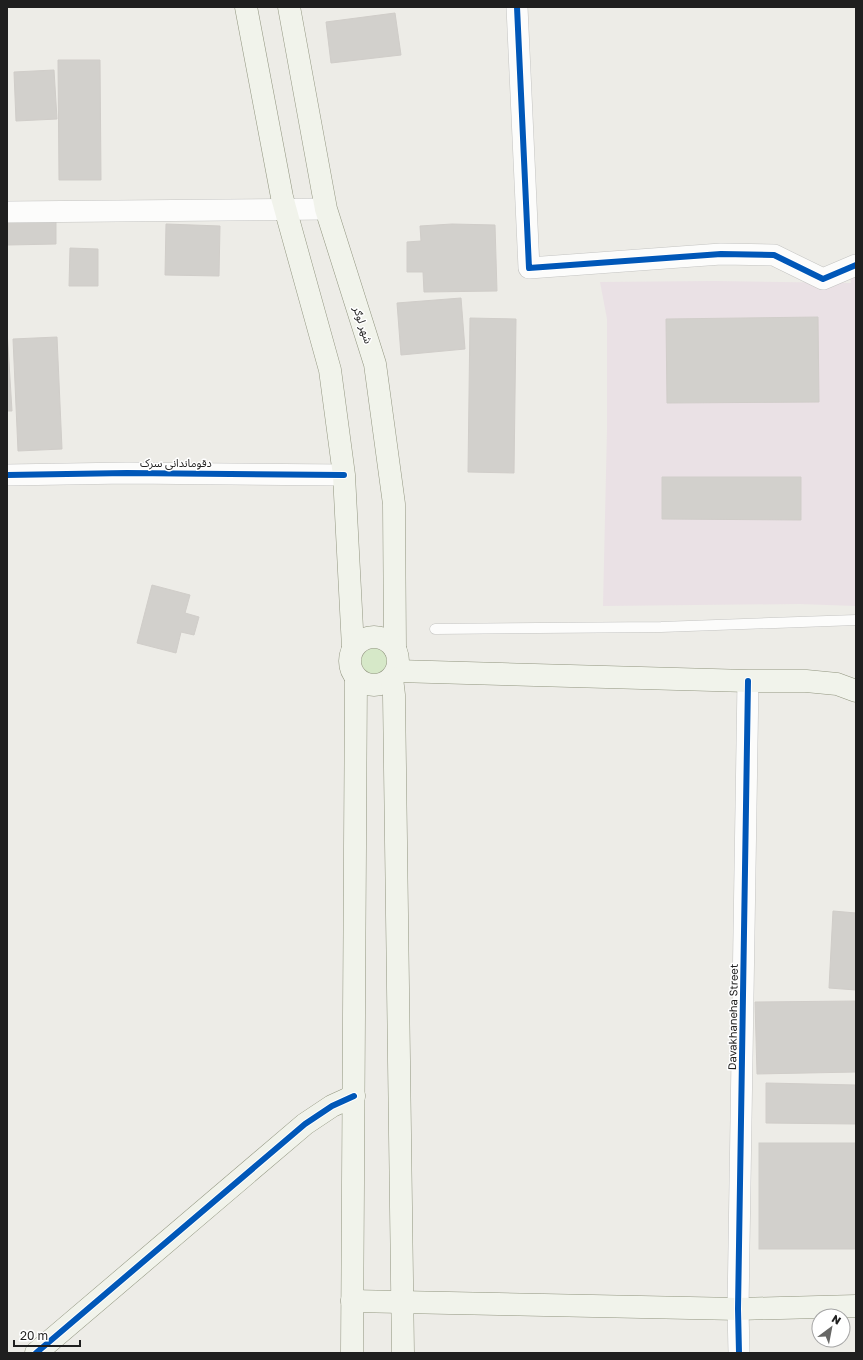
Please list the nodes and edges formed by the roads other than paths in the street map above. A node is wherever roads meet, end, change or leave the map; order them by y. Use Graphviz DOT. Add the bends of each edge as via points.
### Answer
graph roads {
  1 [pos="246,7"];
  2 [pos="289,7"];
  3 [pos="517,7"];
  4 [pos="326,208"];
  5 [pos="285,209"];
  6 [pos="7,212"];
  7 [pos="856,265"];
  8 [pos="7,475"];
  9 [pos="344,475"];
  10 [pos="856,620"];
  11 [pos="435,629"];
  12 [pos="353,648"];
  13 [pos="395,649"];
  14 [pos="394,675"];
  15 [pos="356,678"];
  16 [pos="748,681"];
  17 [pos="856,691"];
  18 [pos="354,1096"];
  19 [pos="352,1301"];
  20 [pos="403,1302"];
  21 [pos="856,1306"];
  22 [pos="738,1309"];
  23 [pos="36,1353"];
  24 [pos="352,1353"];
  25 [pos="404,1353"];
  26 [pos="739,1353"];
  1 -- 5 [label="main road"];
  2 -- 4 [label="main road, شهر لوګر"];
  3 -- 7 [label="street" via="529,268 721,254 774,255 823,279"];
  4 -- 5 [label="street"];
  4 -- 13 [label="main road, شهر لوګر" via="375,364 394,504"];
  5 -- 6 [label="street"];
  5 -- 9 [label="main road" via="330,370"];
  8 -- 9 [label="street, دقوماندانی سرک"];
  9 -- 12 [label="main road"];
  10 -- 11 [label="lane" via="661,627"];
  12 -- 13 [label="main road" via="366,638 375,637 390,642"];
  12 -- 15 [label="main road" via="350,664"];
  13 -- 14 [label="main road" via="398,664"];
  14 -- 15 [label="main road" via="386,683 370,686"];
  14 -- 16 [label="main road"];
  14 -- 20 [label="main road"];
  15 -- 18 [label="main road"];
  16 -- 17 [label="main road" via="806,681 837,684"];
  16 -- 22 [label="street, Davakhaneha Street"];
  18 -- 19 [label="main road"];
  18 -- 23 [label="main road" via="332,1106 305,1124"];
  19 -- 20 [label="main road"];
  19 -- 24 [label="main road"];
  20 -- 22 [label="main road"];
  20 -- 25 [label="main road"];
  21 -- 22 [label="main road"];
  22 -- 26 [label="street, Davakhaneha Street"];
}
